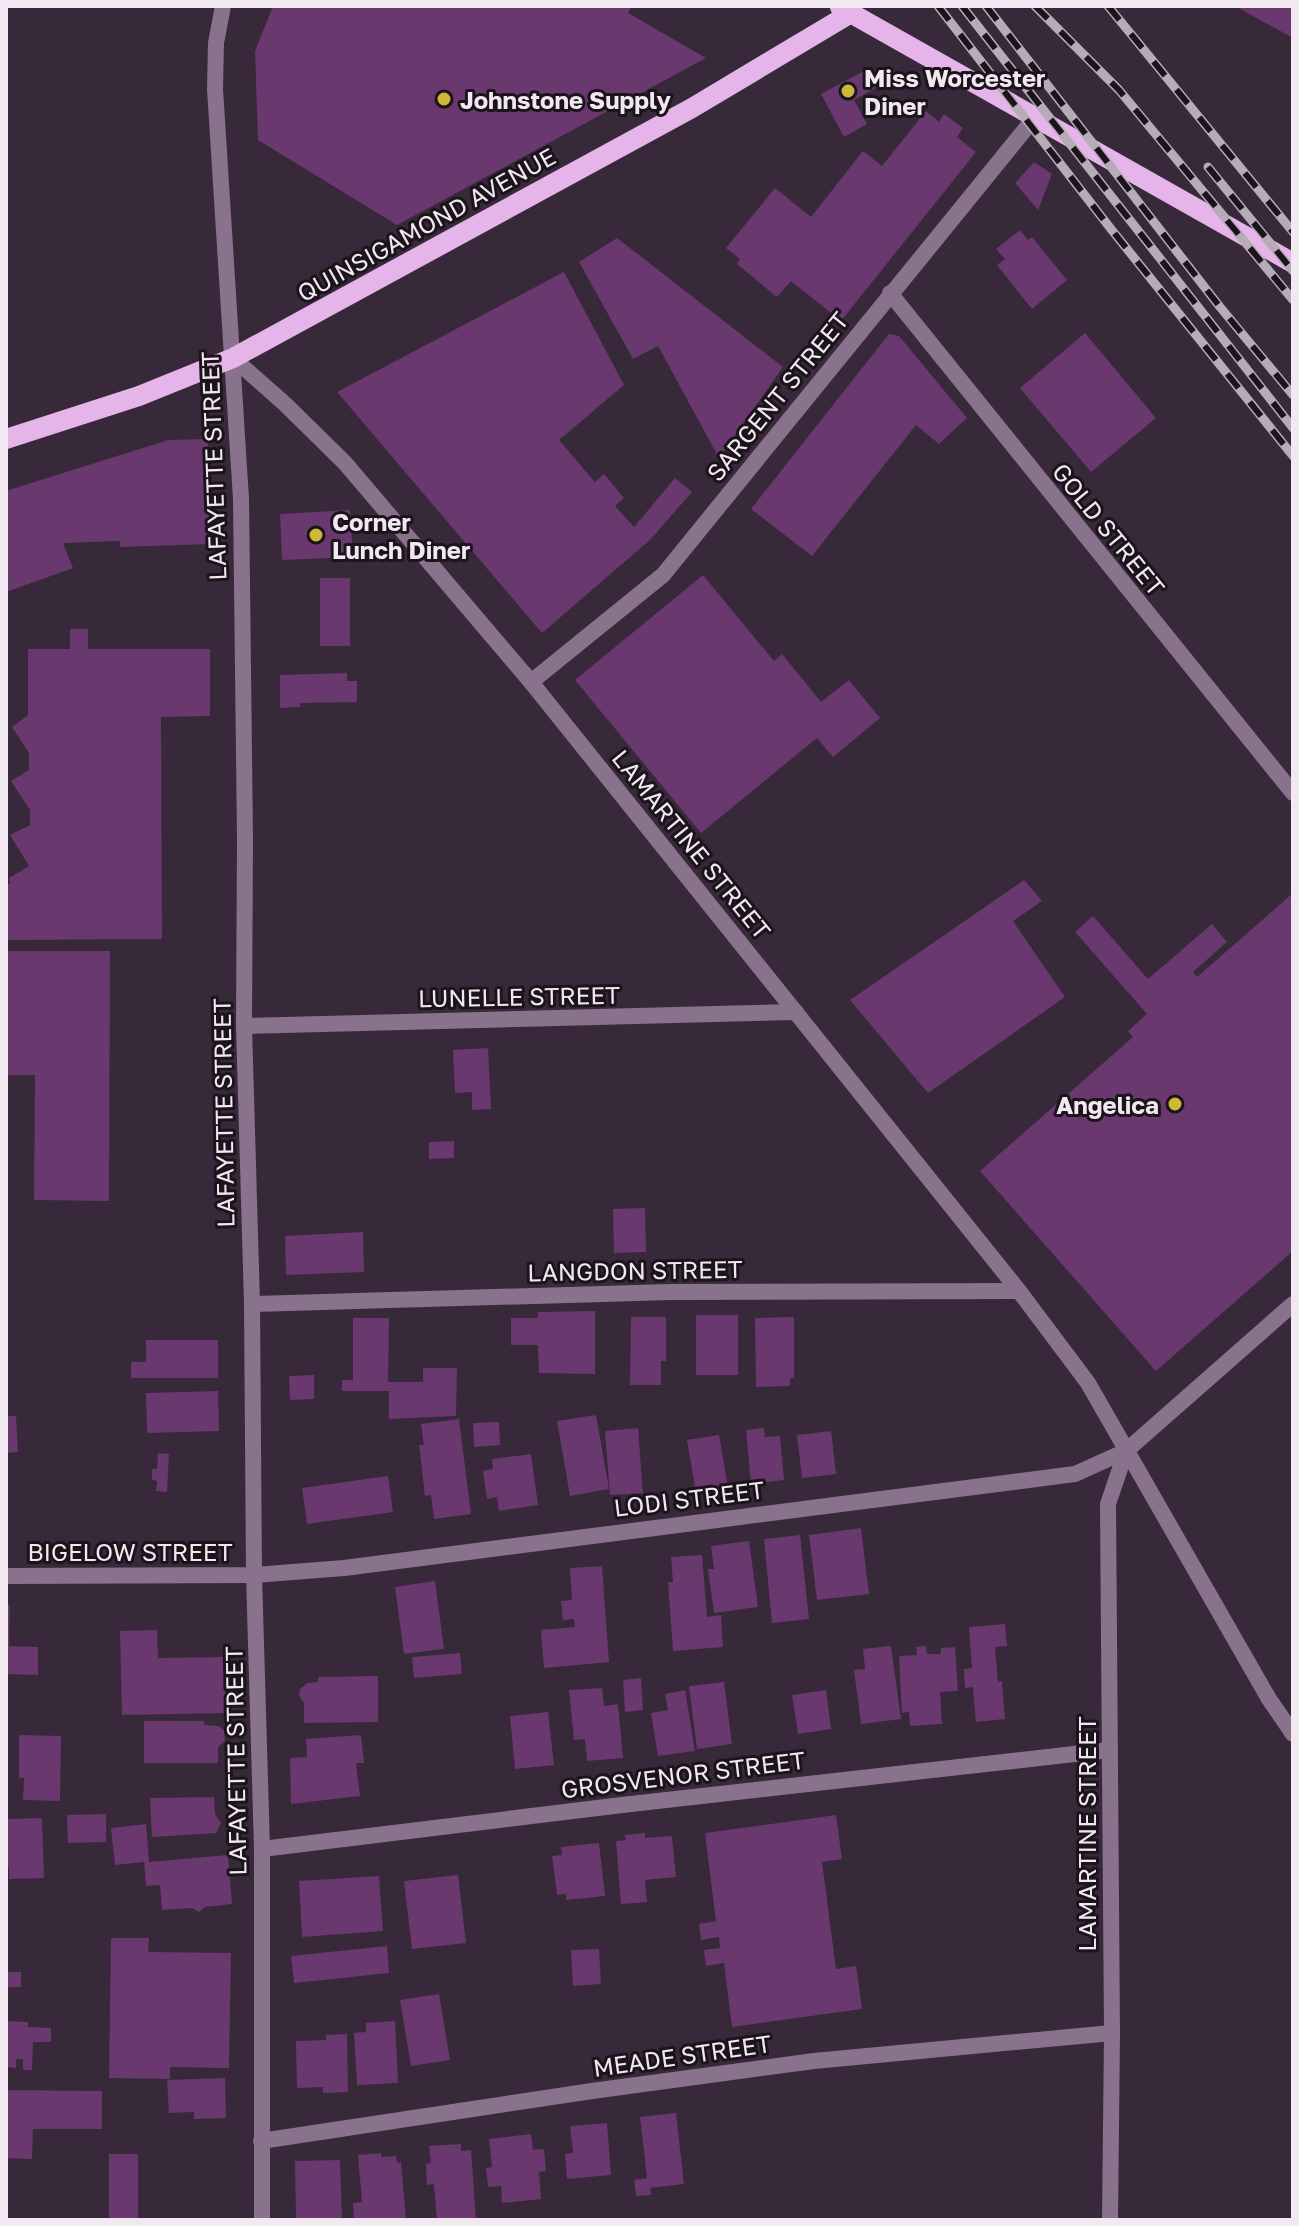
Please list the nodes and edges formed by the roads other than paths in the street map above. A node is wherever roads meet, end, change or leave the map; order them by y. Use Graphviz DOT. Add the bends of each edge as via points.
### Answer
graph roads {
  1 [pos="223,6"];
  2 [pos="844,10"];
  3 [pos="1036,116"];
  4 [pos="1293,263"];
  5 [pos="890,293"];
  6 [pos="233,358"];
  7 [pos="6,439"];
  8 [pos="531,682"];
  9 [pos="1293,793"];
  10 [pos="796,1012"];
  11 [pos="244,1026"];
  12 [pos="1019,1291"];
  13 [pos="252,1304"];
  14 [pos="1293,1304"];
  15 [pos="1126,1451"];
  16 [pos="254,1575"];
  17 [pos="6,1576"];
  18 [pos="1293,1734"];
  19 [pos="1110,1750"];
  20 [pos="262,1849"];
  21 [pos="1112,2033"];
  22 [pos="261,2141"];
  23 [pos="262,2220"];
  24 [pos="1110,2220"];
  1 -- 6 [label="street, LAFAYETTE STREET" via="215,89"];
  2 -- 3 [label="main road"];
  2 -- 6 [label="main road, QUINSIGAMOND AVENUE" via="692,108"];
  3 -- 4 [label="main road"];
  3 -- 5 [label="street, SARGENT STREET"];
  5 -- 8 [label="street, SARGENT STREET" via="663,575"];
  5 -- 9 [label="street, GOLD STREET"];
  6 -- 7 [label="main road, QUINSIGAMOND AVENUE" via="139,396"];
  6 -- 8 [label="street, LAMARTINE STREET" via="345,463"];
  6 -- 11 [label="street, LAFAYETTE STREET" via="241,499"];
  8 -- 10 [label="street, LAMARTINE STREET"];
  10 -- 11 [label="street, LUNELLE STREET"];
  10 -- 12 [label="street, LAMARTINE STREET"];
  11 -- 13 [label="street, LAFAYETTE STREET"];
  12 -- 13 [label="street, LANGDON STREET" via="671,1292"];
  12 -- 15 [label="street, LAMARTINE STREET" via="1088,1383"];
  13 -- 16 [label="street, LAFAYETTE STREET"];
  14 -- 15 [label="street"];
  15 -- 16 [label="street, LODI STREET" via="1075,1474 344,1568"];
  15 -- 18 [label="street, LAMARTINE STREET"];
  15 -- 19 [label="street, LAMARTINE STREET" via="1108,1504"];
  16 -- 17 [label="street, BIGELOW STREET"];
  16 -- 20 [label="street, LAFAYETTE STREET"];
  19 -- 20 [label="street, GROSVENOR STREET"];
  19 -- 21 [label="street, LAMARTINE STREET"];
  20 -- 22 [label="street, LAFAYETTE STREET"];
  21 -- 22 [label="street, MEADE STREET" via="814,2061"];
  21 -- 24 [label="street, LAMARTINE STREET"];
  22 -- 23 [label="street, LAFAYETTE STREET"];
}
